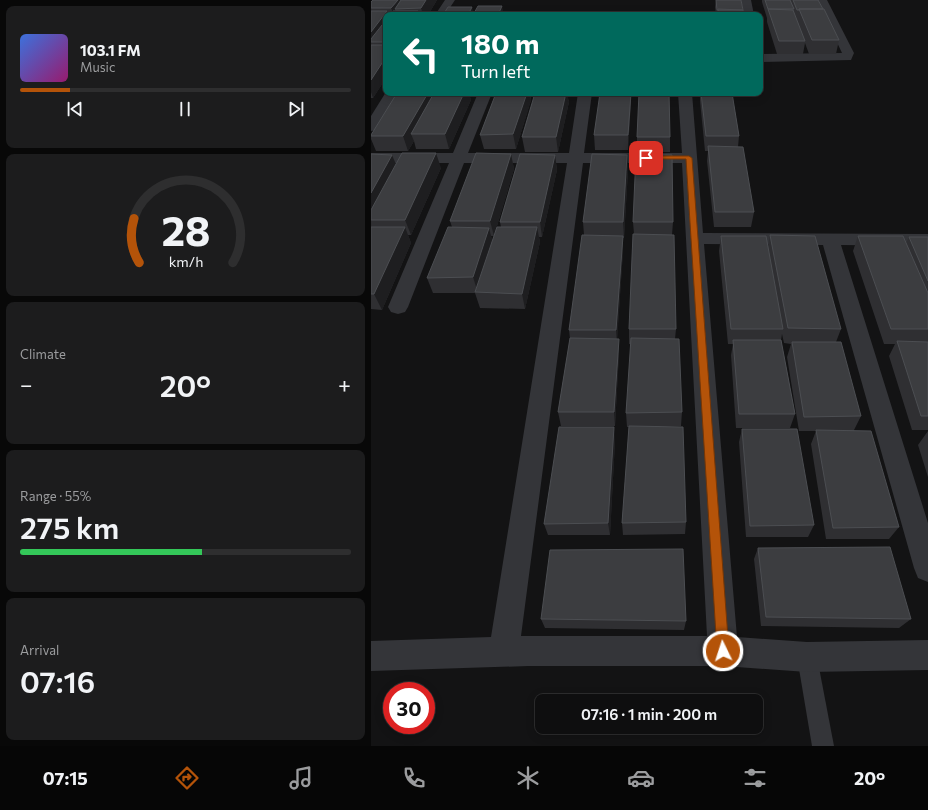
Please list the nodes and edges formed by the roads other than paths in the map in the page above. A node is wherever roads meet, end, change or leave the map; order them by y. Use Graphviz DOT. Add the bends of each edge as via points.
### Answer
graph roads {
  1 [pos="450,0"];
  2 [pos="745,0"];
  3 [pos="822,0"];
  4 [pos="442,12"];
  5 [pos="748,12"];
  6 [pos="763,58"];
  7 [pos="390,96"];
  8 [pos="484,96"];
  9 [pos="585,96"];
  10 [pos="685,96"];
  11 [pos="371,127"];
  12 [pos="371,158"];
  13 [pos="459,158"];
  14 [pos="575,158"];
  15 [pos="689,158"];
  16 [pos="694,238"];
  17 [pos="830,239"];
  18 [pos="928,240"];
  19 [pos="398,307"];
  20 [pos="928,568"];
  21 [pos="723,651"];
  22 [pos="504,652"];
  23 [pos="928,655"];
  24 [pos="371,656"];
  25 [pos="807,657"];
  26 [pos="823,746"];
  1 -- 4 [label="street"];
  2 -- 5 [label="street"];
  3 -- 6 [label="street" via="848,54 847,57"];
  7 -- 11 [label="street"];
  8 -- 13 [label="street"];
  9 -- 14 [label="street"];
  10 -- 15 [label="street"];
  12 -- 13 [label="street"];
  13 -- 14 [label="street"];
  13 -- 19 [label="street"];
  14 -- 15 [label="street"];
  14 -- 22 [label="street"];
  15 -- 16 [label="street"];
  16 -- 17 [label="street"];
  16 -- 21 [label="street"];
  17 -- 18 [label="street"];
  17 -- 20 [label="street"];
  21 -- 22 [label="street"];
  21 -- 25 [label="street"];
  22 -- 24 [label="street"];
  23 -- 25 [label="street"];
  25 -- 26 [label="lane"];
}
